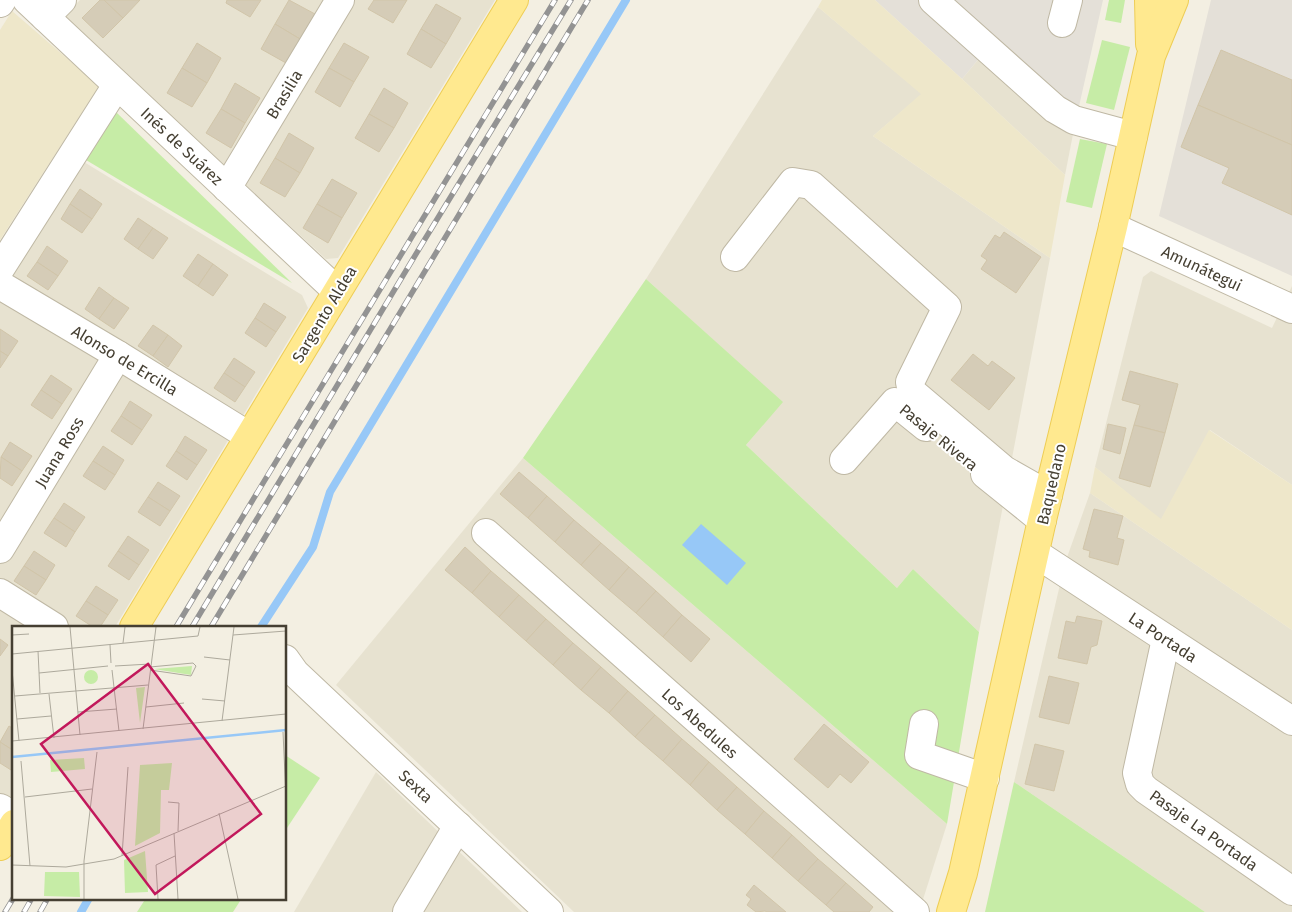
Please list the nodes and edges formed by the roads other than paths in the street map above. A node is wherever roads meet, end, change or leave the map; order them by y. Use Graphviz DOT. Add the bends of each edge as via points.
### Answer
graph roads {
  1 [pos="340,0"];
  2 [pos="514,0"];
  3 [pos="933,0"];
  4 [pos="1149,0"];
  5 [pos="1174,0"];
  6 [pos="38,3"];
  7 [pos="1151,56"];
  8 [pos="117,84"];
  9 [pos="1133,136"];
  10 [pos="227,188"];
  11 [pos="1113,227"];
  12 [pos="735,257"];
  13 [pos="0,269"];
  14 [pos="0,285"];
  15 [pos="337,291"];
  16 [pos="1292,310"];
  17 [pos="118,355"];
  18 [pos="249,436"];
  19 [pos="844,460"];
  20 [pos="1045,508"];
  21 [pos="486,533"];
  22 [pos="0,549"];
  23 [pos="1035,553"];
  24 [pos="0,593"];
  25 [pos="52,626"];
  26 [pos="135,626"];
  27 [pos="1166,639"];
  28 [pos="286,660"];
  29 [pos="1292,721"];
  30 [pos="924,724"];
  31 [pos="984,778"];
  32 [pos="0,808"];
  33 [pos="12,815"];
  34 [pos="458,826"];
  35 [pos="12,827"];
  36 [pos="0,846"];
  37 [pos="1292,891"];
  38 [pos="407,912"];
  39 [pos="550,912"];
  40 [pos="915,912"];
  41 [pos="951,912"];
  1 -- 10 [label="street, Brasilia"];
  2 -- 15 [label="main road, Sargento Aldea"];
  3 -- 9 [label="street" via="1055,109 1074,120"];
  4 -- 7 [label="main road, Baquedano"];
  5 -- 7 [label="main road, Baquedano"];
  6 -- 8 [label="street, Inés de Suárez"];
  7 -- 9 [label="main road, Baquedano"];
  8 -- 10 [label="street, Inés de Suárez"];
  8 -- 13 [label="street"];
  9 -- 11 [label="main road, Baquedano"];
  10 -- 15 [label="street, Inés de Suárez"];
  11 -- 16 [label="street, Amunátegui"];
  11 -- 20 [label="main road, Baquedano"];
  12 -- 20 [label="street" via="793,182 811,185 947,307 910,382 912,392"];
  14 -- 17 [label="street, Alonso de Ercilla"];
  15 -- 18 [label="main road, Sargento Aldea"];
  17 -- 18 [label="street, Alonso de Ercilla"];
  17 -- 22 [label="street, Juana Ross"];
  18 -- 26 [label="main road, Sargento Aldea"];
  19 -- 20 [label="street, Pasaje Rivera" via="895,402"];
  20 -- 23 [label="main road, Baquedano"];
  21 -- 40 [label="street, Los Abedules"];
  23 -- 27 [label="street, La Portada"];
  23 -- 31 [label="main road, Baquedano"];
  24 -- 25 [label="street"];
  27 -- 29 [label="street, La Portada"];
  27 -- 37 [label="street, Pasaje La Portada" via="1137,773 1140,784"];
  28 -- 34 [label="street, Sexta" via="295,673"];
  30 -- 31 [label="street" via="919,754"];
  31 -- 41 [label="main road, Baquedano"];
  32 -- 33 [label="street"];
  34 -- 38 [label="street"];
  34 -- 39 [label="street, Sexta"];
  35 -- 36 [label="main road"];
}
